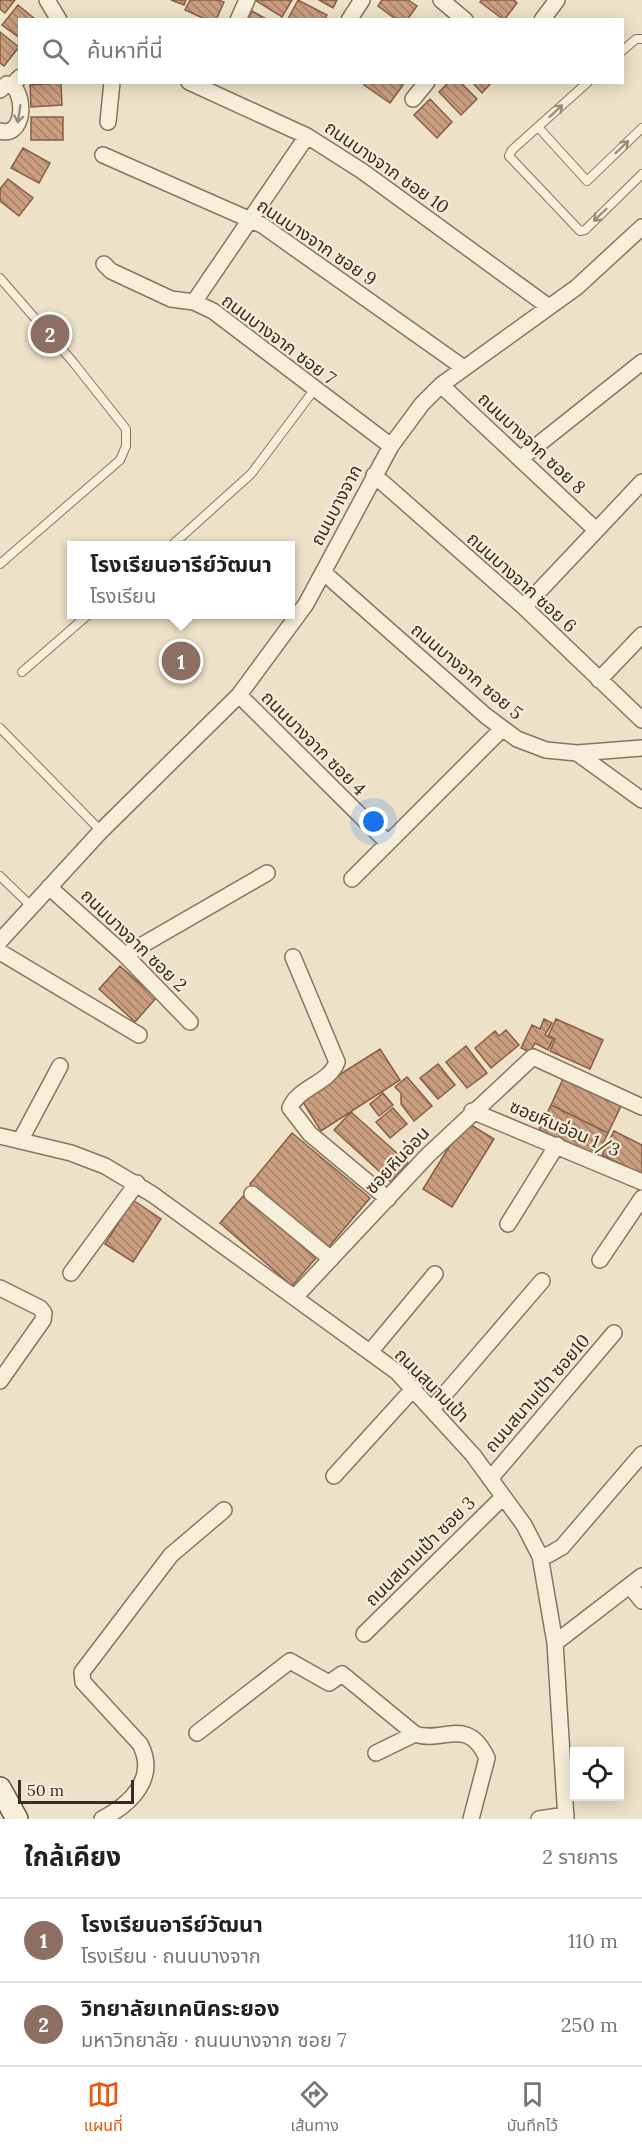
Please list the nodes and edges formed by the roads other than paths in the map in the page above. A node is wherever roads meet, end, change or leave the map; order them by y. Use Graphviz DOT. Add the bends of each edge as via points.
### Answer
graph roads {
  1 [pos="47,0"];
  2 [pos="247,0"];
  3 [pos="362,0"];
  4 [pos="441,0"];
  5 [pos="557,0"];
  6 [pos="58,18"];
  7 [pos="239,18"];
  8 [pos="350,18"];
  9 [pos="463,18"];
  10 [pos="544,18"];
  11 [pos="642,39"];
  12 [pos="624,49"];
  13 [pos="11,84"];
  14 [pos="112,84"];
  15 [pos="193,84"];
  16 [pos="425,84"];
  17 [pos="586,84"];
  18 [pos="413,99"];
  19 [pos="108,122"];
  20 [pos="538,127"];
  21 [pos="642,128"];
  22 [pos="0,131"];
  23 [pos="307,136"];
  24 [pos="103,155"];
  25 [pos="642,174"];
  26 [pos="251,219"];
  27 [pos="642,227"];
  28 [pos="104,264"];
  29 [pos="0,278"];
  30 [pos="194,302"];
  31 [pos="549,307"];
  32 [pos="642,362"];
  33 [pos="464,368"];
  34 [pos="441,385"];
  35 [pos="314,390"];
  36 [pos="391,446"];
  37 [pos="520,459"];
  38 [pos="374,475"];
  39 [pos="642,482"];
  40 [pos="596,530"];
  41 [pos="177,541"];
  42 [pos="0,564"];
  43 [pos="323,572"];
  44 [pos="524,607"];
  45 [pos="85,619"];
  46 [pos="642,635"];
  47 [pos="22,672"];
  48 [pos="599,680"];
  49 [pos="239,695"];
  50 [pos="642,720"];
  51 [pos="0,728"];
  52 [pos="502,729"];
  53 [pos="642,748"];
  54 [pos="577,753"];
  55 [pos="642,800"];
  56 [pos="101,831"];
  57 [pos="388,843"];
  58 [pos="267,873"];
  59 [pos="0,876"];
  60 [pos="352,879"];
  61 [pos="49,887"];
  62 [pos="31,906"];
  63 [pos="0,941"];
  64 [pos="0,952"];
  65 [pos="125,954"];
  66 [pos="293,957"];
  67 [pos="190,1022"];
  68 [pos="139,1035"];
  69 [pos="60,1066"];
  70 [pos="642,1107"];
  71 [pos="472,1111"];
  72 [pos="0,1136"];
  73 [pos="20,1141"];
  74 [pos="557,1145"];
  75 [pos="642,1182"];
  76 [pos="137,1184"];
  77 [pos="252,1194"];
  78 [pos="642,1198"];
  79 [pos="388,1199"];
  80 [pos="508,1224"];
  81 [pos="331,1259"];
  82 [pos="600,1260"];
  83 [pos="71,1273"];
  84 [pos="435,1274"];
  85 [pos="542,1281"];
  86 [pos="0,1288"];
  87 [pos="296,1296"];
  88 [pos="614,1333"];
  89 [pos="370,1352"];
  90 [pos="0,1381"];
  91 [pos="414,1388"];
  92 [pos="432,1409"];
  93 [pos="642,1454"];
  94 [pos="334,1476"];
  95 [pos="490,1479"];
  96 [pos="503,1497"];
  97 [pos="224,1510"];
  98 [pos="540,1556"];
  99 [pos="642,1576"];
  100 [pos="630,1586"];
  101 [pos="642,1601"];
  102 [pos="364,1634"];
  103 [pos="555,1643"];
  104 [pos="197,1733"];
  105 [pos="415,1734"];
  106 [pos="376,1753"];
  107 [pos="0,1788"];
  108 [pos="10,1814"];
  109 [pos="566,1817"];
  110 [pos="102,1819"];
  111 [pos="471,1819"];
  112 [pos="539,1819"];
  1 -- 6 [label="street"];
  2 -- 7 [label="street"];
  3 -- 8 [label="street"];
  4 -- 9 [label="street"];
  5 -- 10 [label="street"];
  11 -- 12 [label="lane"];
  13 -- 22 [label="street, one-way" via="21,97 19,121 11,132"];
  14 -- 19 [label="street"];
  15 -- 23 [label="street, ถนนบางจาก ซอย 10"];
  16 -- 18 [label="street"];
  20 -- 17 [label="lane, one-way"];
  20 -- 21 [label="lane, one-way" via="587,181"];
  25 -- 20 [label="lane, one-way" via="580,231 509,156"];
  23 -- 26 [label="street"];
  23 -- 31 [label="street, ถนนบางจาก ซอย 10" via="362,171"];
  24 -- 26 [label="street, ถนนบางจาก ซอย 9"];
  26 -- 30 [label="street"];
  26 -- 33 [label="street, ถนนบางจาก ซอย 9"];
  27 -- 31 [label="street, ถนนบางจาก" via="597,270"];
  28 -- 30 [label="street, ถนนบางจาก ซอย 7" via="171,299"];
  29 -- 42 [label="lane" via="74,362 126,429 126,446 120,460"];
  30 -- 35 [label="street, ถนนบางจาก ซอย 7" via="213,311"];
  31 -- 33 [label="street, ถนนบางจาก"];
  32 -- 37 [label="street"];
  33 -- 34 [label="street, ถนนบางจาก"];
  34 -- 36 [label="street, ถนนบางจาก"];
  34 -- 37 [label="street, ถนนบางจาก ซอย 8"];
  35 -- 36 [label="street, ถนนบางจาก ซอย 7"];
  35 -- 41 [label="lane" via="251,474"];
  36 -- 38 [label="street, ถนนบางจาก"];
  37 -- 40 [label="street, ถนนบางจาก ซอย 8"];
  38 -- 43 [label="street, ถนนบางจาก"];
  38 -- 44 [label="street, ถนนบางจาก ซอย 6"];
  39 -- 40 [label="street"];
  40 -- 44 [label="street"];
  43 -- 49 [label="street, ถนนบางจาก" via="285,636"];
  43 -- 52 [label="street, ถนนบางจาก ซอย 5"];
  44 -- 48 [label="street, ถนนบางจาก ซอย 6"];
  45 -- 47 [label="lane"];
  46 -- 48 [label="street"];
  48 -- 50 [label="street, ถนนบางจาก ซอย 6"];
  49 -- 56 [label="street, ถนนบางจาก"];
  49 -- 57 [label="street, ถนนบางจาก ซอย 4"];
  51 -- 56 [label="lane"];
  52 -- 54 [label="street, ถนนบางจาก ซอย 5" via="546,750"];
  52 -- 57 [label="street"];
  53 -- 54 [label="street, ถนนบางจาก ซอย 5"];
  54 -- 55 [label="street"];
  56 -- 61 [label="street, ถนนบางจาก"];
  57 -- 60 [label="street"];
  58 -- 65 [label="street"];
  59 -- 62 [label="lane"];
  61 -- 62 [label="street, ถนนบางจาก"];
  61 -- 65 [label="street, ถนนบางจาก ซอย 2"];
  62 -- 63 [label="street, ถนนบางจาก"];
  64 -- 68 [label="street"];
  65 -- 67 [label="street, ถนนบางจาก ซอย 2"];
  66 -- 79 [label="street" via="337,1062 334,1070 293,1099 290,1108 309,1134"];
  69 -- 73 [label="street"];
  70 -- 71 [label="street, ซอยหินอ่อน" via="533,1057"];
  71 -- 74 [label="street, ซอยหินอ่อน 1/3"];
  71 -- 79 [label="street, ซอยหินอ่อน"];
  72 -- 73 [label="street, ถนนสนามเป้า"];
  73 -- 76 [label="street, ถนนสนามเป้า" via="71,1153"];
  74 -- 75 [label="street, ซอยหินอ่อน 1/3"];
  74 -- 80 [label="street"];
  76 -- 83 [label="street"];
  76 -- 87 [label="street, ถนนสนามเป้า"];
  77 -- 81 [label="street"];
  78 -- 82 [label="street"];
  79 -- 81 [label="street, ซอยหินอ่อน"];
  81 -- 87 [label="street, ซอยหินอ่อน"];
  84 -- 89 [label="street"];
  85 -- 92 [label="street"];
  86 -- 90 [label="street" via="44,1313"];
  87 -- 89 [label="street, ถนนสนามเป้า"];
  88 -- 95 [label="street, ถนนสนามเป้า ซอย10"];
  89 -- 91 [label="street, ถนนสนามเป้า"];
  91 -- 92 [label="street, ถนนสนามเป้า"];
  91 -- 94 [label="street"];
  92 -- 95 [label="street, ถนนสนามเป้า"];
  93 -- 98 [label="street" via="562,1547"];
  95 -- 96 [label="street, ถนนสนามเป้า"];
  96 -- 98 [label="street, ถนนสนามเป้า"];
  96 -- 102 [label="street, ถนนสนามเป้า ซอย 3"];
  97 -- 110 [label="street" via="171,1555 82,1672 83,1682 146,1755 141,1787 132,1800"];
  98 -- 103 [label="street, ถนนสนามเป้า"];
  99 -- 100 [label="street"];
  100 -- 101 [label="street"];
  100 -- 103 [label="street"];
  103 -- 109 [label="street, ถนนสนามเป้า"];
  104 -- 105 [label="street" via="290,1660 329,1683 342,1674"];
  105 -- 106 [label="street"];
  105 -- 111 [label="street" via="423,1737 456,1732 471,1738 483,1750 486,1758"];
  107 -- 108 [label="street"];
  109 -- 112 [label="street"];
}
